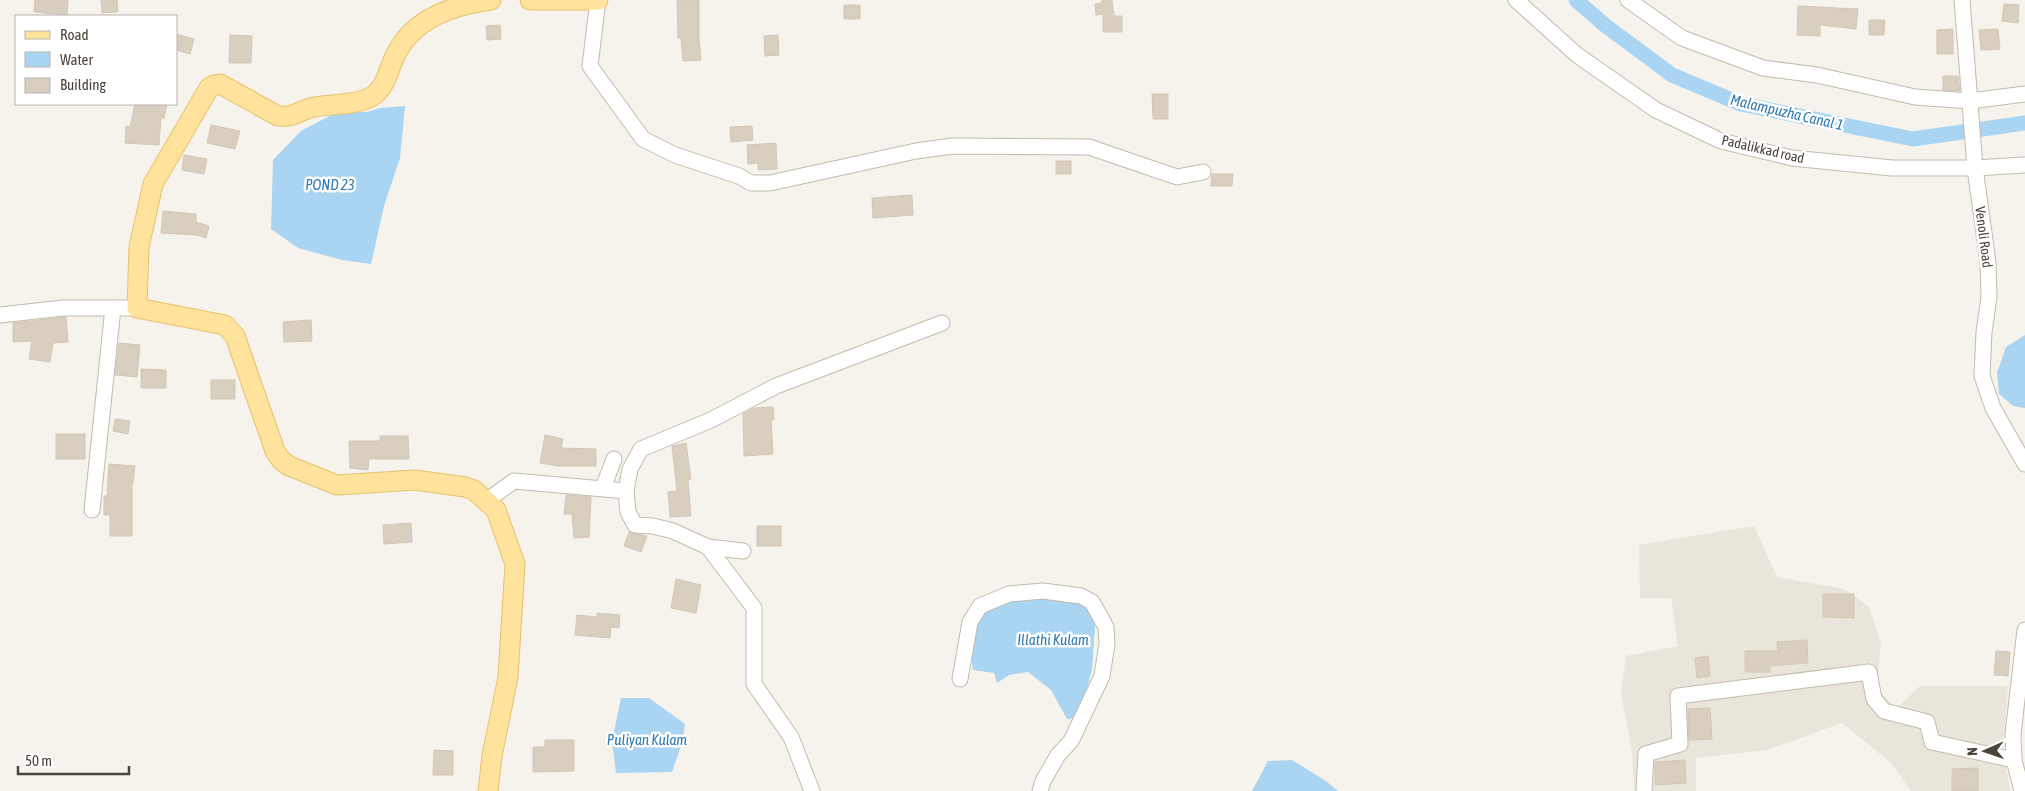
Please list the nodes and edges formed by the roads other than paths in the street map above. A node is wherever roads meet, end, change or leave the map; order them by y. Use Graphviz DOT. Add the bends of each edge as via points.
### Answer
graph roads {
  1 [pos="491,0"];
  2 [pos="530,0"];
  3 [pos="598,0"];
  4 [pos="1516,0"];
  5 [pos="1628,0"];
  6 [pos="1962,0"];
  7 [pos="2025,94"];
  8 [pos="1970,102"];
  9 [pos="1974,163"];
  10 [pos="2025,165"];
  11 [pos="1203,172"];
  12 [pos="113,308"];
  13 [pos="137,308"];
  14 [pos="0,315"];
  15 [pos="942,323"];
  16 [pos="614,460"];
  17 [pos="2025,464"];
  18 [pos="603,488"];
  19 [pos="626,491"];
  20 [pos="486,501"];
  21 [pos="92,510"];
  22 [pos="708,547"];
  23 [pos="743,551"];
  24 [pos="2025,630"];
  25 [pos="960,680"];
  26 [pos="2014,760"];
  27 [pos="488,791"];
  28 [pos="812,791"];
  29 [pos="1040,791"];
  30 [pos="1644,791"];
  31 [pos="2022,791"];
  1 -- 13 [label="main road" via="440,12 423,23 395,56 380,90 370,97 312,107 287,117 278,116 226,86 214,84 209,88 153,184 139,247"];
  2 -- 3 [label="main road"];
  3 -- 11 [label="street" via="590,66 643,139 674,155 751,183 770,183 952,146 1090,147 1177,177"];
  4 -- 9 [label="street, Padalikkad road" via="1577,55 1656,110 1721,141 1792,158 1892,168"];
  5 -- 8 [label="street" via="1682,38 1763,68 1817,75 1915,98"];
  6 -- 8 [label="street, Venoli Road"];
  7 -- 8 [label="street"];
  8 -- 9 [label="street, Venoli Road"];
  9 -- 10 [label="street, Padalikkad road"];
  9 -- 17 [label="street, Venoli Road" via="1988,262 1989,297 1982,376 1993,408"];
  12 -- 13 [label="street"];
  12 -- 14 [label="street" via="63,308"];
  12 -- 21 [label="street"];
  13 -- 20 [label="main road" via="225,326 235,336 275,451 289,466 337,485 415,480 474,490"];
  15 -- 19 [label="street" via="776,386 711,420 641,449 630,469"];
  16 -- 18 [label="street"];
  18 -- 19 [label="street"];
  18 -- 20 [label="street" via="514,481"];
  19 -- 22 [label="street" via="628,512 635,526 653,526"];
  20 -- 27 [label="main road" via="496,510 515,564 508,677"];
  22 -- 23 [label="street"];
  22 -- 28 [label="street" via="754,608 754,684 791,737"];
  24 -- 26 [label="street" via="2013,734"];
  25 -- 29 [label="street" via="970,622 980,606 1009,594 1043,591 1081,596 1092,602 1106,628 1102,676 1071,741 1058,755"];
  26 -- 30 [label="street" via="1932,742 1927,722 1884,711 1874,699 1869,672 1678,696 1680,744 1646,754"];
  26 -- 31 [label="street"];
}
